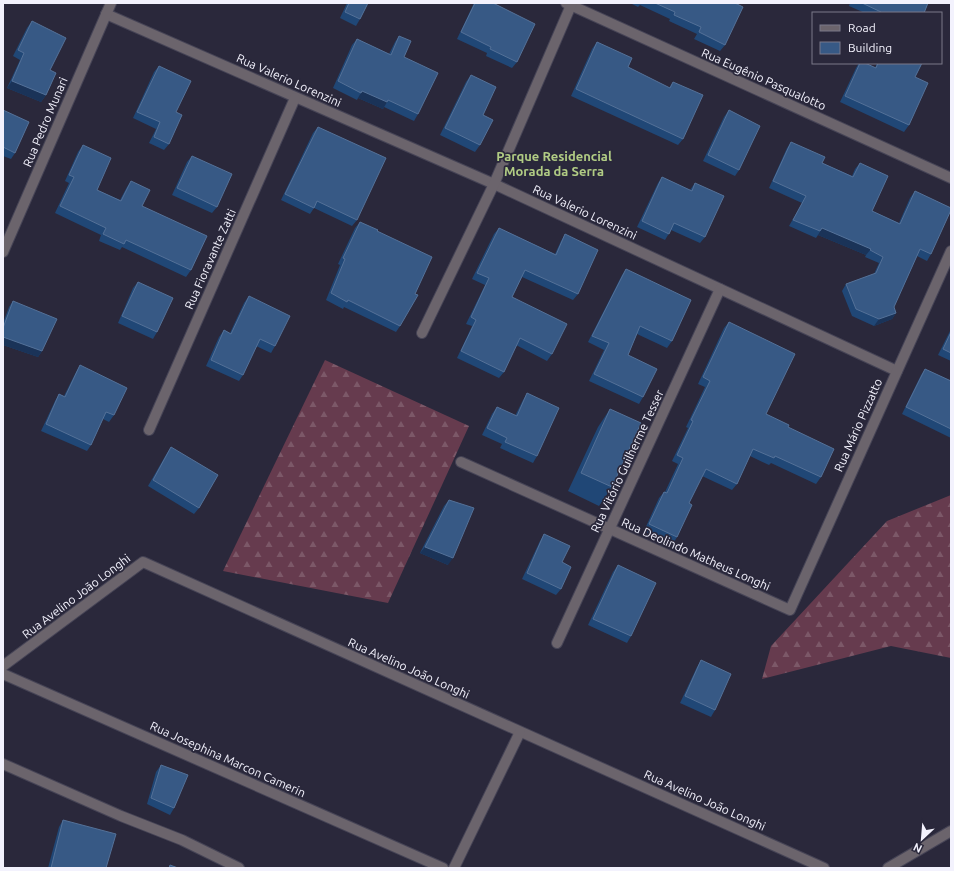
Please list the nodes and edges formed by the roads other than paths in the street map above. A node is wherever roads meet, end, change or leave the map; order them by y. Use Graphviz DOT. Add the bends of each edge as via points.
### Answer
graph roads {
  1 [pos="111,3"];
  2 [pos="570,4"];
  3 [pos="106,14"];
  4 [pos="295,98"];
  5 [pos="951,178"];
  6 [pos="494,184"];
  7 [pos="951,251"];
  8 [pos="3,252"];
  9 [pos="720,289"];
  10 [pos="422,333"];
  11 [pos="897,371"];
  12 [pos="149,430"];
  13 [pos="461,462"];
  14 [pos="609,529"];
  15 [pos="790,610"];
  16 [pos="557,643"];
  17 [pos="3,666"];
  18 [pos="3,674"];
  19 [pos="520,732"];
  20 [pos="3,764"];
  21 [pos="951,830"];
  22 [pos="239,868"];
  23 [pos="443,868"];
  24 [pos="454,868"];
  25 [pos="824,868"];
  26 [pos="888,868"];
  1 -- 3 [label="street, Rua Pedro Munari"];
  2 -- 5 [label="street, Rua Eugênio Pasqualotto"];
  2 -- 6 [label="street"];
  3 -- 4 [label="street, Rua Valerio Lorenzini"];
  3 -- 8 [label="street, Rua Pedro Munari"];
  4 -- 6 [label="street, Rua Valerio Lorenzini"];
  4 -- 12 [label="street, Rua Fioravante Zatti"];
  6 -- 9 [label="street, Rua Valerio Lorenzini"];
  6 -- 10 [label="street"];
  7 -- 11 [label="street, Rua Mário Pizzatto"];
  9 -- 11 [label="street, Rua Valerio Lorenzini"];
  9 -- 14 [label="street, Rua Vitório Guilherme Tesser"];
  11 -- 15 [label="street, Rua Mário Pizzatto"];
  13 -- 14 [label="street, Rua Deolindo Matheus Longhi"];
  14 -- 15 [label="street, Rua Deolindo Matheus Longhi"];
  14 -- 16 [label="street, Rua Vitório Guilherme Tesser"];
  17 -- 19 [label="street, Rua Avelino João Longhi" via="144,562"];
  18 -- 23 [label="street, Rua Josephina Marcon Camerin"];
  19 -- 24 [label="street"];
  19 -- 25 [label="street, Rua Avelino João Longhi"];
  20 -- 22 [label="street" via="182,840"];
  21 -- 26 [label="street"];
}
